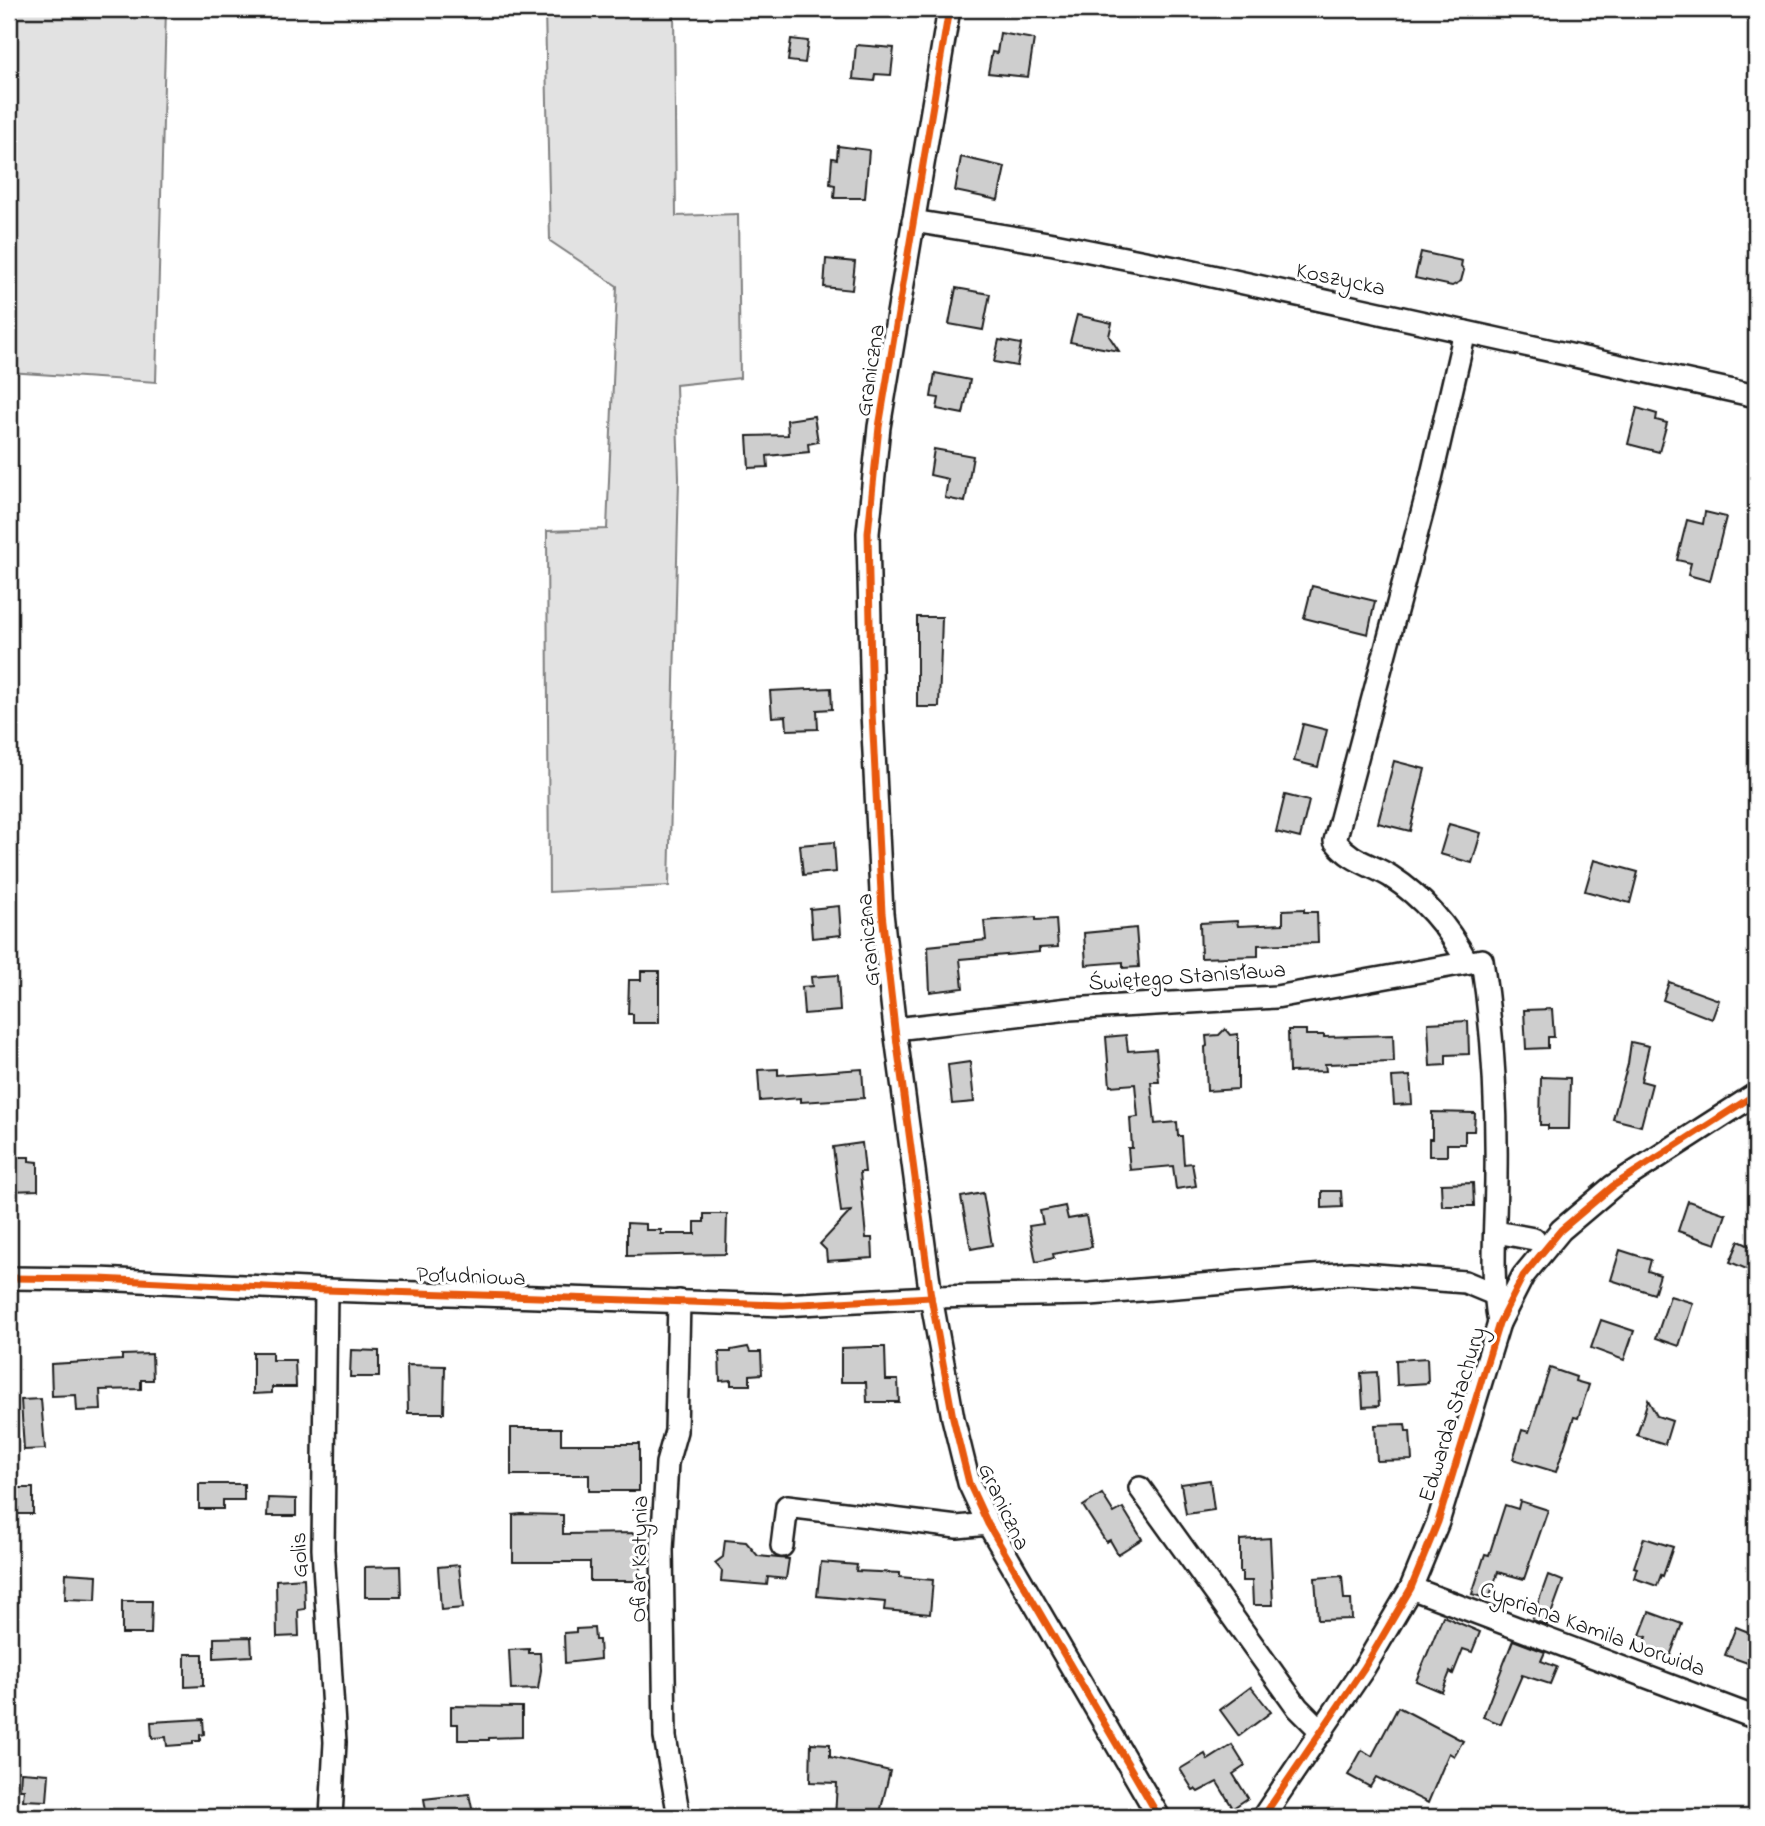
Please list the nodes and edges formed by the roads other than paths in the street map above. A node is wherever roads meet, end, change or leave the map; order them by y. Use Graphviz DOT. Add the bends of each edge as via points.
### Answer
graph roads {
  1 [pos="949,9"];
  2 [pos="913,221"];
  3 [pos="1465,332"];
  4 [pos="1756,396"];
  5 [pos="1474,961"];
  6 [pos="895,1029"];
  7 [pos="1756,1094"];
  8 [pos="1496,1231"];
  9 [pos="1534,1239"];
  10 [pos="9,1278"];
  11 [pos="326,1290"];
  12 [pos="1494,1294"];
  13 [pos="932,1297"];
  14 [pos="679,1301"];
  15 [pos="1499,1323"];
  16 [pos="1140,1488"];
  17 [pos="988,1524"];
  18 [pos="782,1546"];
  19 [pos="1411,1588"];
  20 [pos="1756,1718"];
  21 [pos="1322,1732"];
  22 [pos="331,1817"];
  23 [pos="679,1817"];
  24 [pos="1159,1817"];
  25 [pos="1263,1817"];
  1 -- 2 [label="street, Graniczna"];
  2 -- 3 [label="street, Koszycka" via="1054,244"];
  2 -- 6 [label="street, Graniczna" via="880,412 868,533 882,913"];
  3 -- 4 [label="street, Koszycka"];
  3 -- 5 [label="street" via="1335,841 1347,855 1421,898"];
  5 -- 6 [label="street, Świętego Stanisława" via="1276,997 1069,1010"];
  5 -- 8 [label="street" via="1491,1020"];
  6 -- 13 [label="street, Graniczna"];
  7 -- 15 [label="street, Edwarda Stachury" via="1613,1186 1561,1230 1522,1276"];
  8 -- 9 [label="street"];
  8 -- 12 [label="street"];
  10 -- 11 [label="street, Południowa"];
  11 -- 14 [label="street, Południowa"];
  11 -- 22 [label="street, Golis" via="323,1536 335,1742"];
  12 -- 13 [label="street, Południowa" via="1465,1282 1350,1273 1090,1294"];
  12 -- 15 [label="street"];
  13 -- 14 [label="street, Południowa" via="783,1306"];
  13 -- 17 [label="street, Graniczna" via="962,1457"];
  14 -- 23 [label="street, Ofiar Katynia" via="676,1431 667,1463 663,1550 665,1737"];
  15 -- 19 [label="street, Edwarda Stachury" via="1438,1522"];
  16 -- 21 [label="street" via="1297,1708"];
  17 -- 18 [label="street" via="957,1527 787,1506"];
  17 -- 24 [label="street, Graniczna"];
  19 -- 20 [label="street, Cypriana Kamila Norwida"];
  19 -- 21 [label="street, Edwarda Stachury"];
  21 -- 25 [label="street, Edwarda Stachury"];
}
